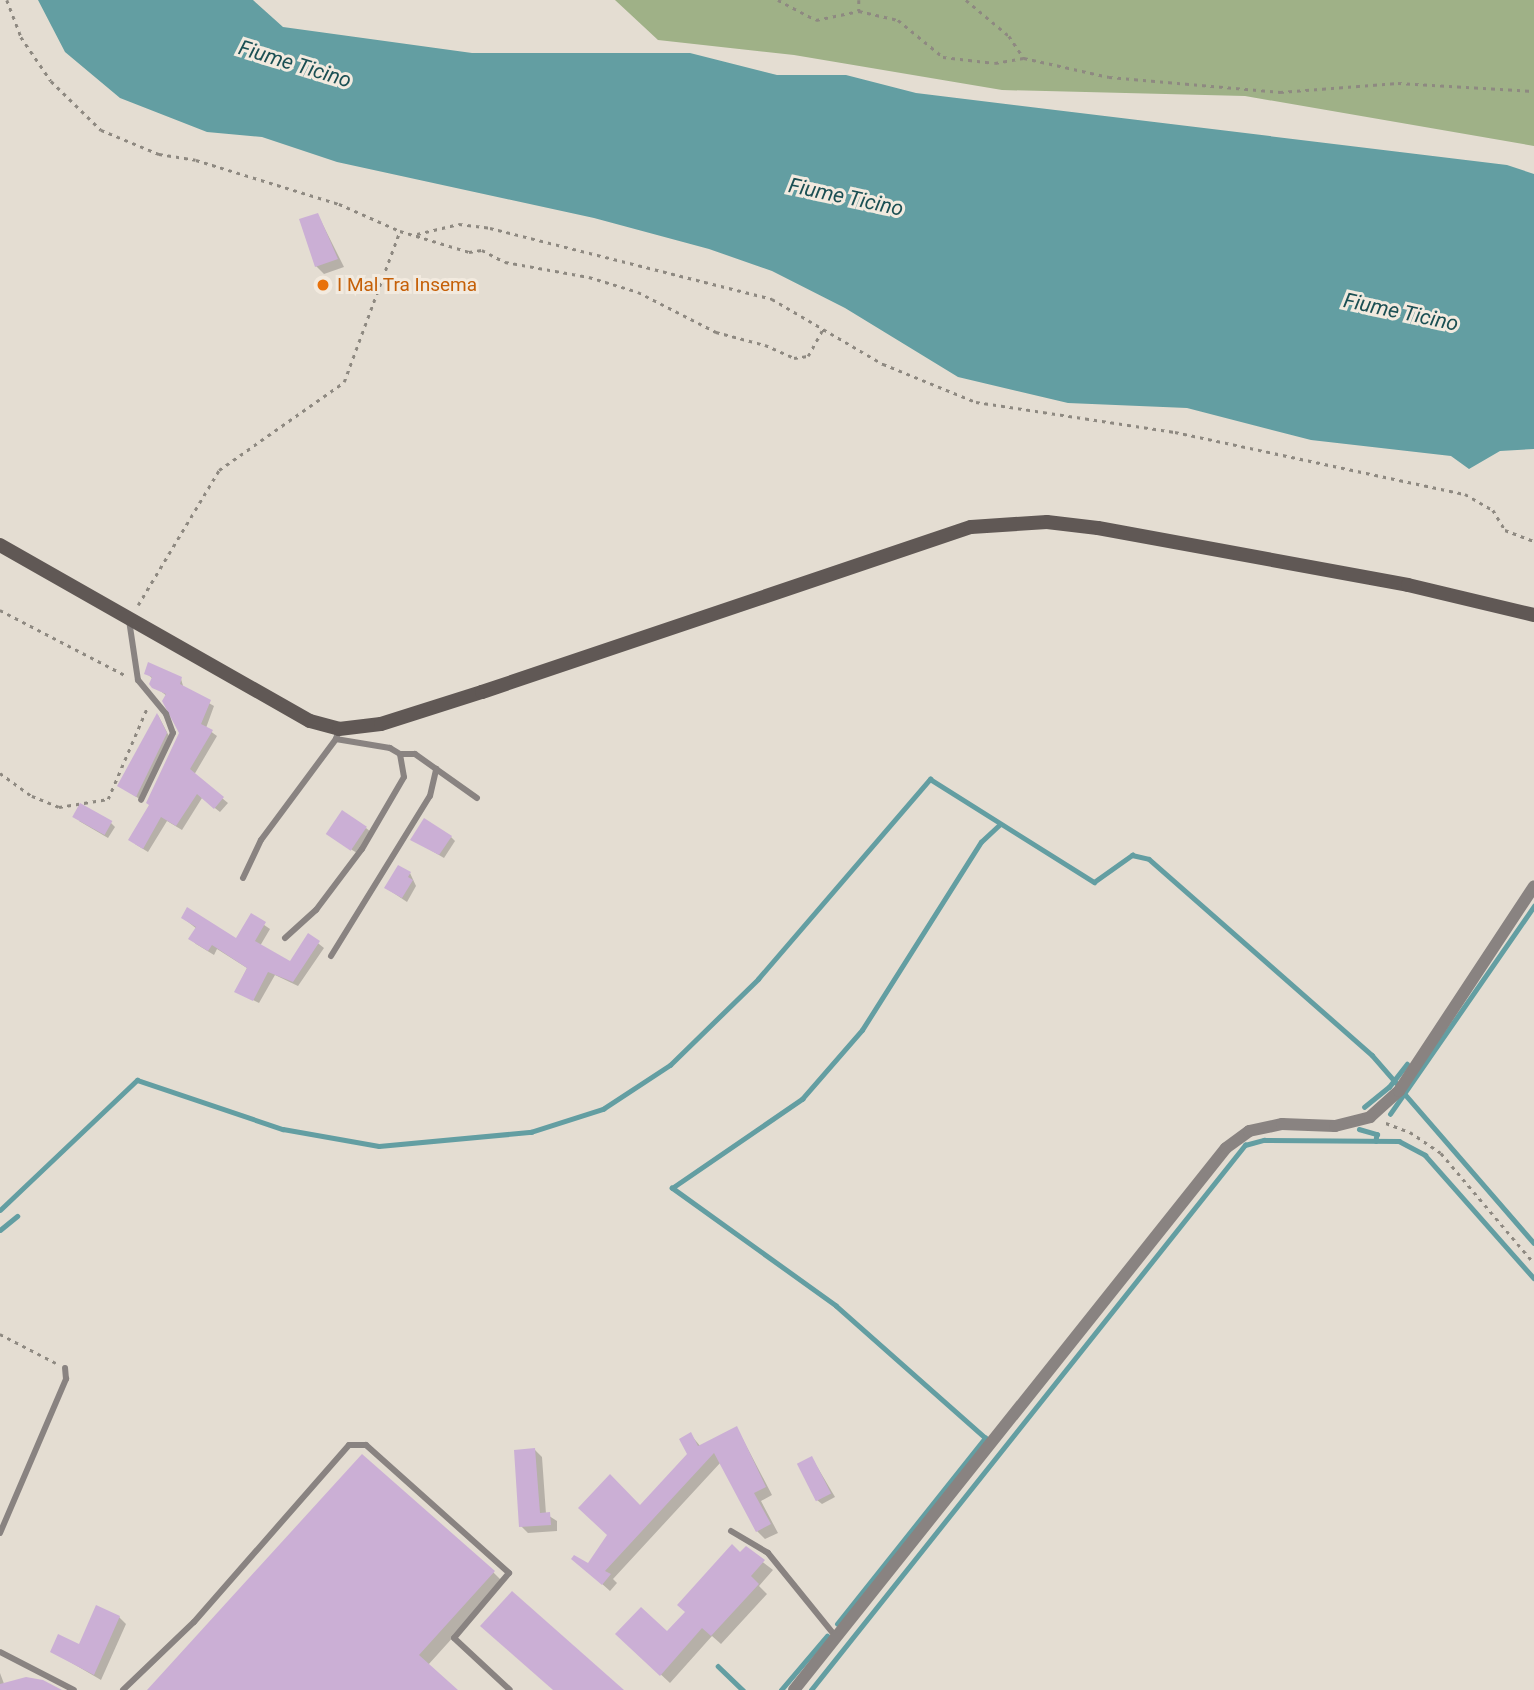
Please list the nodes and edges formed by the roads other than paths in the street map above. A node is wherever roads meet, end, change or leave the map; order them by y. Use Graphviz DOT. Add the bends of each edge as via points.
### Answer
graph roads {
  1 [pos="0,545"];
  2 [pos="1534,615"];
  3 [pos="129,620"];
  4 [pos="337,734"];
  5 [pos="400,754"];
  6 [pos="436,769"];
  7 [pos="477,798"];
  8 [pos="141,800"];
  9 [pos="243,878"];
  10 [pos="1534,886"];
  11 [pos="285,938"];
  12 [pos="331,956"];
  13 [pos="65,1368"];
  14 [pos="731,1531"];
  15 [pos="0,1533"];
  16 [pos="836,1637"];
  17 [pos="0,1652"];
  18 [pos="74,1690"];
  19 [pos="123,1690"];
  20 [pos="510,1690"];
  21 [pos="794,1690"];
  1 -- 3 [label="street"];
  2 -- 4 [label="street" via="1420,587 1098,528 1047,522 971,527 470,696"];
  3 -- 4 [label="street"];
  3 -- 8 [label="lane" via="138,680 149,699 166,714 173,733"];
  4 -- 5 [label="lane"];
  4 -- 9 [label="lane" via="261,840"];
  5 -- 6 [label="lane" via="415,754"];
  5 -- 11 [label="lane" via="404,777 381,819 316,910"];
  6 -- 7 [label="lane"];
  6 -- 12 [label="lane" via="430,796"];
  10 -- 16 [label="street" via="1399,1091 1370,1117 1335,1126 1282,1124 1249,1131 1226,1148"];
  13 -- 15 [label="lane" via="66,1379"];
  14 -- 16 [label="lane" via="768,1553"];
  16 -- 21 [label="street"];
  17 -- 18 [label="lane"];
  19 -- 20 [label="lane" via="194,1622 349,1445 366,1445 509,1573 454,1639"];
}
